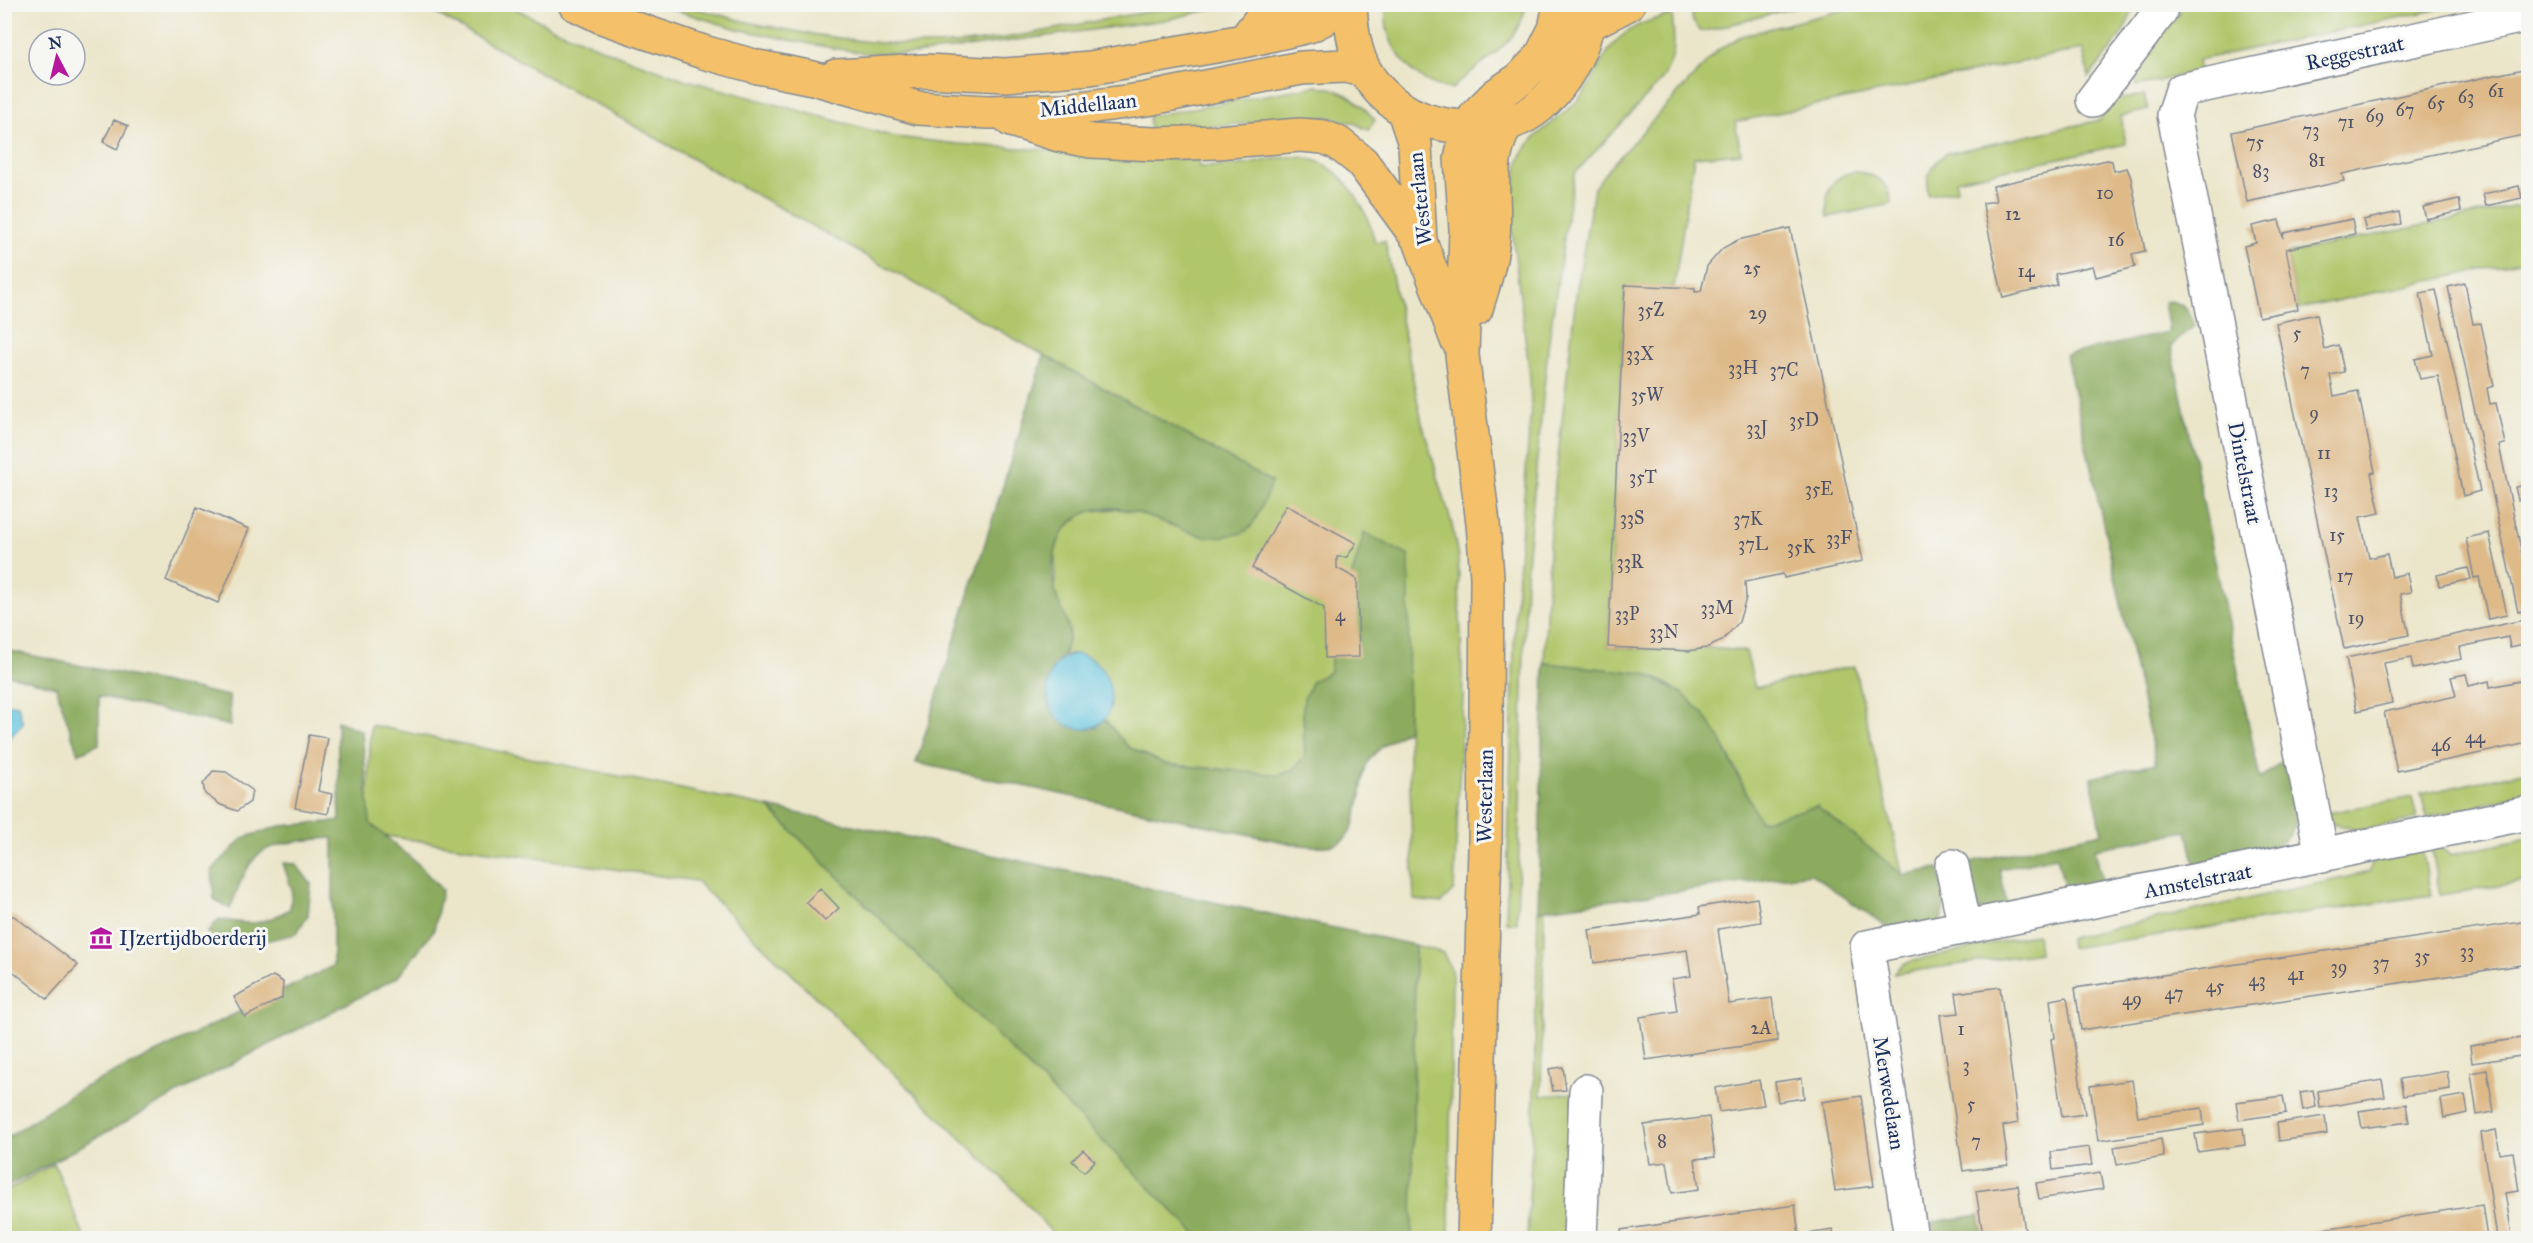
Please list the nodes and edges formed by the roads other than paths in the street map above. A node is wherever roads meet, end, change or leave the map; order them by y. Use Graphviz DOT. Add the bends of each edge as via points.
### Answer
graph roads {
  1 [pos="574,4"];
  2 [pos="1279,4"];
  3 [pos="1339,4"];
  4 [pos="1350,4"];
  5 [pos="1560,4"];
  6 [pos="1628,4"];
  7 [pos="2159,4"];
  8 [pos="1590,14"];
  9 [pos="2529,15"];
  10 [pos="1244,41"];
  11 [pos="1364,69"];
  12 [pos="813,78"];
  13 [pos="2182,90"];
  14 [pos="2093,100"];
  15 [pos="1404,111"];
  16 [pos="988,112"];
  17 [pos="1506,124"];
  18 [pos="1470,127"];
  19 [pos="1420,241"];
  20 [pos="1462,355"];
  21 [pos="2529,813"];
  22 [pos="2322,856"];
  23 [pos="1952,866"];
  24 [pos="1965,927"];
  25 [pos="1867,947"];
  26 [pos="1586,1091"];
  27 [pos="1474,1239"];
  28 [pos="1580,1239"];
  29 [pos="1911,1239"];
  1 -- 12 [label="main road, Middellaan" via="703,52"];
  2 -- 10 [label="main road" via="1267,11"];
  3 -- 10 [label="main road, Middellaan" via="1309,26"];
  4 -- 11 [label="main road" via="1354,37"];
  5 -- 18 [label="main road" via="1555,29 1541,57 1520,79 1485,104"];
  6 -- 8 [label="main road"];
  7 -- 14 [label="street" via="2160,12"];
  8 -- 17 [label="main road" via="1565,79 1539,105"];
  9 -- 13 [label="street, Reggestraat"];
  10 -- 12 [label="main road, Middellaan" via="1079,69 1006,75 925,71"];
  11 -- 15 [label="main road" via="1387,98"];
  11 -- 16 [label="main road, Middellaan" via="1301,68 1147,99 1066,110"];
  12 -- 16 [label="main road, Middellaan" via="918,108"];
  13 -- 22 [label="street, Dintelstraat" via="2174,115"];
  15 -- 18 [label="main road" via="1440,124"];
  15 -- 19 [label="main road, Westerlaan" via="1415,144"];
  16 -- 19 [label="main road" via="1091,141 1165,144 1300,135 1324,137 1362,162"];
  17 -- 18 [label="main road"];
  17 -- 20 [label="main road, Westerlaan" via="1491,175 1492,247"];
  18 -- 20 [label="main road, Westerlaan" via="1461,173 1466,229"];
  19 -- 20 [label="main road, Westerlaan"];
  20 -- 27 [label="main road, Westerlaan" via="1487,587 1485,847"];
  21 -- 22 [label="street, Amstelstraat"];
  22 -- 24 [label="street, Amstelstraat"];
  23 -- 24 [label="street"];
  24 -- 25 [label="street, Amstelstraat"];
  25 -- 29 [label="street, Merwedelaan"];
  26 -- 28 [label="street"];
}
